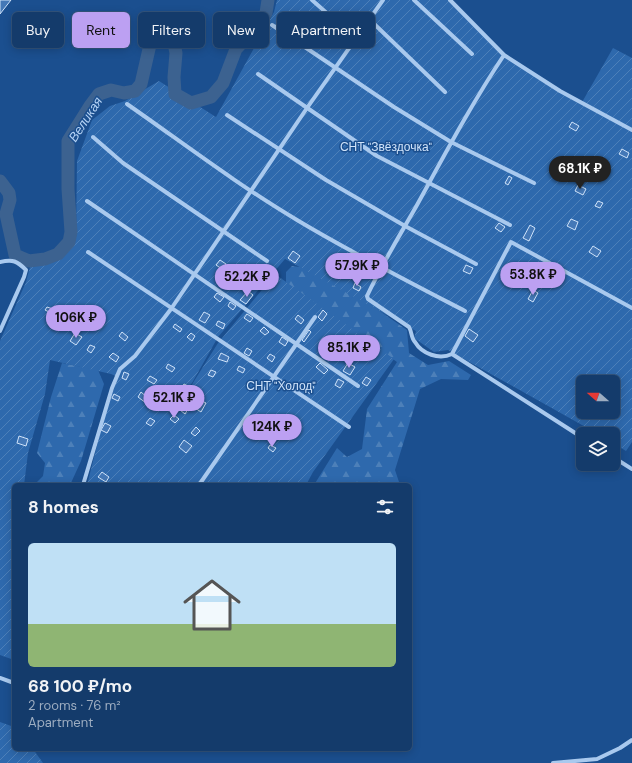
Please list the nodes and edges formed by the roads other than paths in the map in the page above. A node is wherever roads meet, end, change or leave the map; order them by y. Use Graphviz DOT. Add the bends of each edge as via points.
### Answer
graph roads {
  1 [pos="312,0"];
  2 [pos="382,0"];
  3 [pos="414,0"];
  4 [pos="450,0"];
  5 [pos="326,12"];
  6 [pos="374,12"];
  7 [pos="272,25"];
  8 [pos="375,25"];
  9 [pos="348,48"];
  10 [pos="472,54"];
  11 [pos="504,55"];
  12 [pos="335,67"];
  13 [pos="258,74"];
  14 [pos="446,92"];
  15 [pos="127,104"];
  16 [pos="307,108"];
  17 [pos="227,114"];
  18 [pos="632,130"];
  19 [pos="93,137"];
  20 [pos="451,142"];
  21 [pos="279,149"];
  22 [pos="534,182"];
  23 [pos="429,183"];
  24 [pos="252,191"];
  25 [pos="87,201"];
  26 [pos="510,225"];
  27 [pos="405,226"];
  28 [pos="223,231"];
  29 [pos="88,252"];
  30 [pos="267,261"];
  31 [pos="0,262"];
  32 [pos="476,264"];
  33 [pos="381,267"];
  34 [pos="195,274"];
  35 [pos="632,308"];
  36 [pos="171,309"];
  37 [pos="465,311"];
  38 [pos="315,317"];
  39 [pos="0,331"];
  40 [pos="296,345"];
  41 [pos="452,354"];
  42 [pos="274,376"];
  43 [pos="358,386"];
  44 [pos="349,427"];
  45 [pos="576,434"];
  46 [pos="620,461"];
  47 [pos="632,469"];
  48 [pos="84,483"];
  49 [pos="200,483"];
  50 [pos="0,678"];
  51 [pos="12,682"];
  52 [pos="632,740"];
  53 [pos="553,763"];
  1 -- 5 [label="street"];
  2 -- 6 [label="street"];
  3 -- 10 [label="street"];
  4 -- 11 [label="street"];
  7 -- 12 [label="street"];
  8 -- 14 [label="street"];
  9 -- 12 [label="street"];
  11 -- 18 [label="street" via="560,91"];
  11 -- 20 [label="street"];
  12 -- 16 [label="street"];
  12 -- 20 [label="street"];
  13 -- 16 [label="street"];
  15 -- 24 [label="street"];
  16 -- 21 [label="street"];
  16 -- 23 [label="street" via="377,156"];
  17 -- 21 [label="street"];
  19 -- 28 [label="street" via="123,163"];
  20 -- 22 [label="street"];
  20 -- 23 [label="street"];
  21 -- 24 [label="street"];
  21 -- 27 [label="street"];
  23 -- 26 [label="street"];
  23 -- 27 [label="street"];
  24 -- 28 [label="street"];
  24 -- 33 [label="street"];
  25 -- 34 [label="street"];
  27 -- 32 [label="street"];
  27 -- 33 [label="street"];
  28 -- 30 [label="street"];
  28 -- 34 [label="street"];
  29 -- 36 [label="street"];
  31 -- 39 [label="street" via="17,262 26,270"];
  33 -- 37 [label="street"];
  33 -- 41 [label="street" via="368,299 409,327 415,343 431,355 441,357"];
  34 -- 36 [label="street"];
  34 -- 40 [label="street"];
  35 -- 41 [label="street" via="511,242"];
  36 -- 42 [label="street"];
  36 -- 48 [label="street" via="135,356 120,369"];
  38 -- 40 [label="street"];
  40 -- 42 [label="street"];
  40 -- 43 [label="street"];
  41 -- 45 [label="street"];
  42 -- 44 [label="street"];
  42 -- 49 [label="street"];
  46 -- 47 [label="street"];
  50 -- 51 [label="street"];
  52 -- 53 [label="street" via="607,756 597,759"];
}
